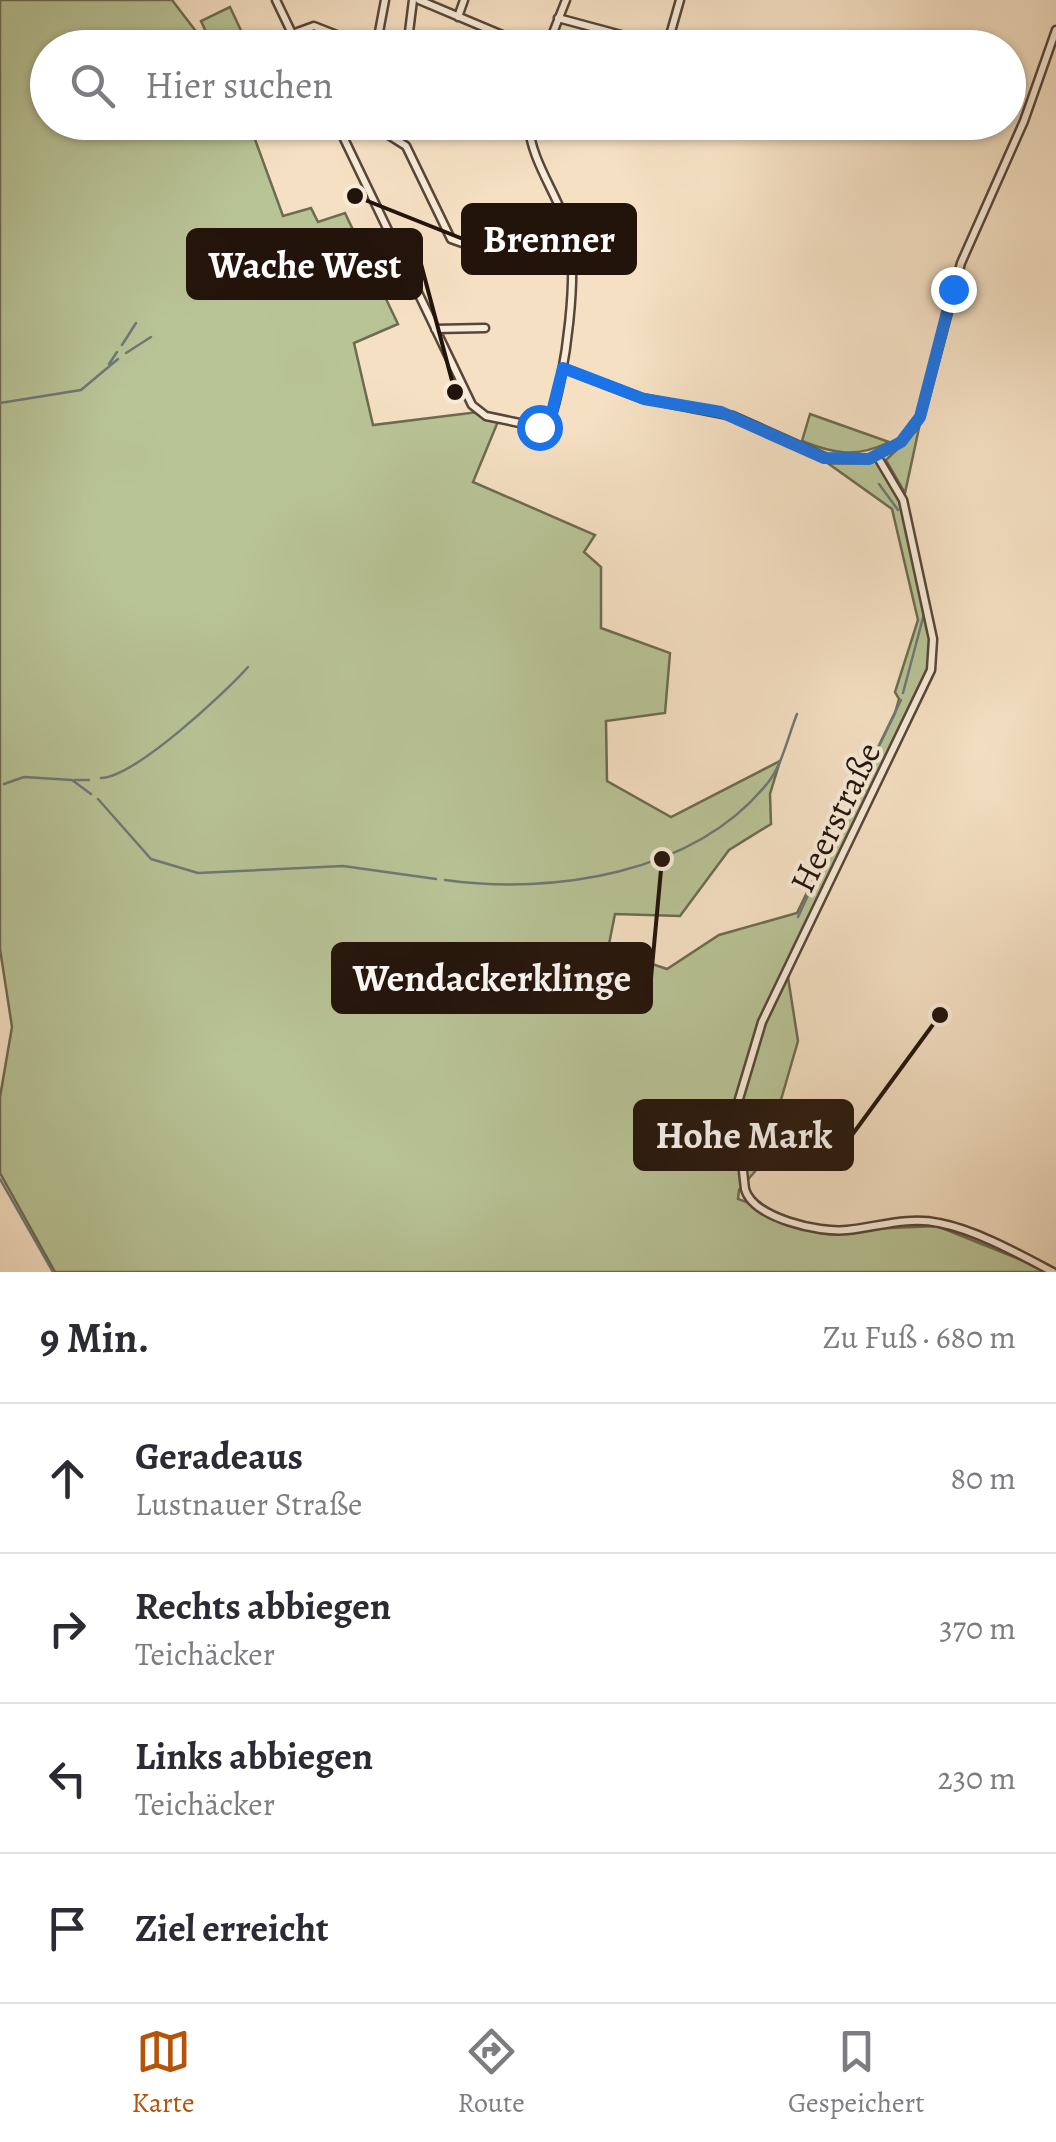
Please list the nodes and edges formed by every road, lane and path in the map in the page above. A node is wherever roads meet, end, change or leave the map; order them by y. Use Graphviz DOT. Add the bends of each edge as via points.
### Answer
graph roads {
  1 [pos="276,0"];
  2 [pos="385,0"];
  3 [pos="416,0"];
  4 [pos="464,0"];
  5 [pos="566,0"];
  6 [pos="680,0"];
  7 [pos="458,17"];
  8 [pos="558,18"];
  9 [pos="290,30"];
  10 [pos="378,30"];
  11 [pos="410,30"];
  12 [pos="490,30"];
  13 [pos="554,30"];
  14 [pos="606,30"];
  15 [pos="670,30"];
  16 [pos="1056,30"];
  17 [pos="1026,116"];
  18 [pos="345,140"];
  19 [pos="396,140"];
  20 [pos="531,140"];
  21 [pos="1016,140"];
  22 [pos="570,244"];
  23 [pos="485,328"];
  24 [pos="435,329"];
  25 [pos="563,368"];
  26 [pos="877,456"];
  27 [pos="1053,1272"];
  1 -- 9 [label="street"];
  2 -- 10 [label="street"];
  3 -- 7 [label="street"];
  3 -- 11 [label="street"];
  4 -- 7 [label="street"];
  5 -- 8 [label="street"];
  6 -- 15 [label="street"];
  7 -- 12 [label="street"];
  8 -- 13 [label="street"];
  8 -- 14 [label="street"];
  16 -- 17 [label="street"];
  18 -- 24 [label="street"];
  19 -- 22 [label="street" via="406,146 450,239"];
  20 -- 22 [label="street"];
  21 -- 26 [label="street" via="964,255 920,417 901,442"];
  22 -- 25 [label="street"];
  23 -- 24 [label="street"];
  24 -- 25 [label="street" via="478,412 545,426"];
  25 -- 26 [label="street" via="644,399 721,412 824,458 853,462"];
  26 -- 27 [label="street, Heerstraße" via="903,500 933,639 931,670 762,1022 736,1109 748,1200 812,1227 844,1231 884,1222 937,1222"];
}
